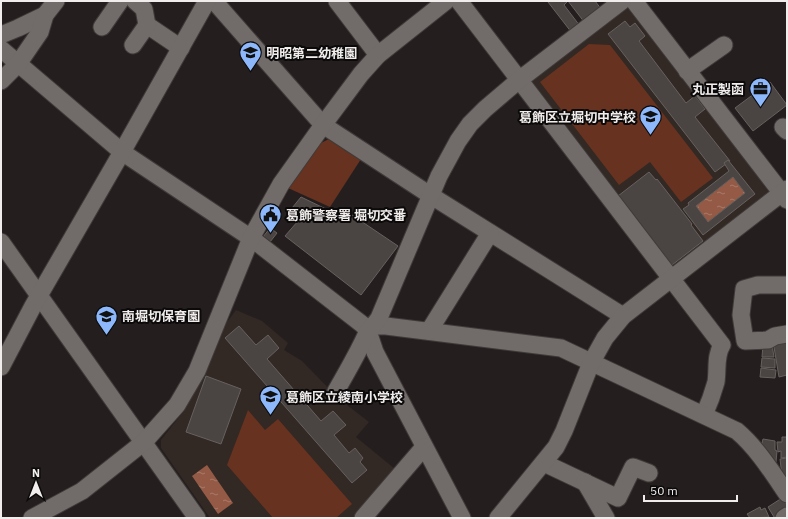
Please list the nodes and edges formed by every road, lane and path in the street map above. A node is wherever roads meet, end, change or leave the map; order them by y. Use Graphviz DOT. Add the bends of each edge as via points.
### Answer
graph roads {
  1 [pos="56,1"];
  2 [pos="120,1"];
  3 [pos="135,1"];
  4 [pos="207,1"];
  5 [pos="214,1"];
  6 [pos="337,1"];
  7 [pos="446,1"];
  8 [pos="459,1"];
  9 [pos="622,1"];
  10 [pos="634,1"];
  11 [pos="45,16"];
  12 [pos="147,25"];
  13 [pos="102,27"];
  14 [pos="1,35"];
  15 [pos="133,45"];
  16 [pos="724,45"];
  17 [pos="181,48"];
  18 [pos="1,49"];
  19 [pos="378,55"];
  20 [pos="18,64"];
  21 [pos="688,71"];
  22 [pos="519,80"];
  23 [pos="1,82"];
  24 [pos="323,125"];
  25 [pos="122,152"];
  26 [pos="785,194"];
  27 [pos="430,195"];
  28 [pos="490,233"];
  29 [pos="251,238"];
  30 [pos="1,242"];
  31 [pos="672,278"];
  32 [pos="787,285"];
  33 [pos="39,296"];
  34 [pos="623,316"];
  35 [pos="371,329"];
  36 [pos="429,331"];
  37 [pos="787,334"];
  38 [pos="591,363"];
  39 [pos="1,367"];
  40 [pos="336,391"];
  41 [pos="704,415"];
  42 [pos="144,442"];
  43 [pos="424,447"];
  44 [pos="544,463"];
  45 [pos="649,473"];
  46 [pos="585,482"];
  47 [pos="787,494"];
  48 [pos="787,516"];
  49 [pos="32,518"];
  50 [pos="197,518"];
  51 [pos="363,518"];
  52 [pos="462,518"];
  53 [pos="498,518"];
  54 [pos="606,518"];
  55 [pos="784,518"];
  1 -- 11 [label="street"];
  2 -- 13 [label="street"];
  3 -- 12 [label="street" via="144,8"];
  4 -- 17 [label="street"];
  5 -- 24 [label="street"];
  6 -- 19 [label="street"];
  7 -- 19 [label="street"];
  8 -- 22 [label="street"];
  9 -- 22 [label="street"];
  10 -- 21 [label="street"];
  11 -- 14 [label="street"];
  11 -- 20 [label="street" via="40,32"];
  12 -- 15 [label="street"];
  12 -- 17 [label="street"];
  16 -- 21 [label="street"];
  17 -- 25 [label="street"];
  18 -- 20 [label="street"];
  19 -- 24 [label="street"];
  20 -- 23 [label="street"];
  20 -- 25 [label="street"];
  21 -- 26 [label="street"];
  22 -- 27 [label="street" via="470,124 448,158"];
  22 -- 31 [label="street"];
  24 -- 27 [label="street"];
  24 -- 29 [label="street" via="281,184"];
  25 -- 29 [label="street"];
  25 -- 33 [label="street"];
  26 -- 31 [label="street"];
  27 -- 28 [label="street"];
  27 -- 35 [label="street" via="379,318"];
  28 -- 34 [label="street"];
  28 -- 36 [label="street"];
  29 -- 35 [label="street"];
  29 -- 42 [label="street" via="197,371 177,405"];
  30 -- 33 [label="street"];
  31 -- 34 [label="street"];
  31 -- 41 [label="street" via="722,345 718,352 716,381"];
  32 -- 37 [label="street" via="758,285 744,289 741,315 745,341 768,340"];
  33 -- 39 [label="street"];
  33 -- 42 [label="street"];
  34 -- 38 [label="street" via="605,338"];
  35 -- 36 [label="street" via="386,326"];
  35 -- 40 [label="street"];
  35 -- 43 [label="street" via="374,352"];
  36 -- 38 [label="street" via="561,348"];
  38 -- 41 [label="street"];
  38 -- 44 [label="street" via="564,431"];
  41 -- 47 [label="street" via="736,430 746,438"];
  42 -- 49 [label="street" via="82,491"];
  42 -- 50 [label="street"];
  43 -- 51 [label="street"];
  43 -- 52 [label="street"];
  44 -- 46 [label="street"];
  44 -- 53 [label="street"];
  45 -- 46 [label="street" via="633,467 618,498"];
  46 -- 54 [label="street"];
  48 -- 55 [label="street"];
}
